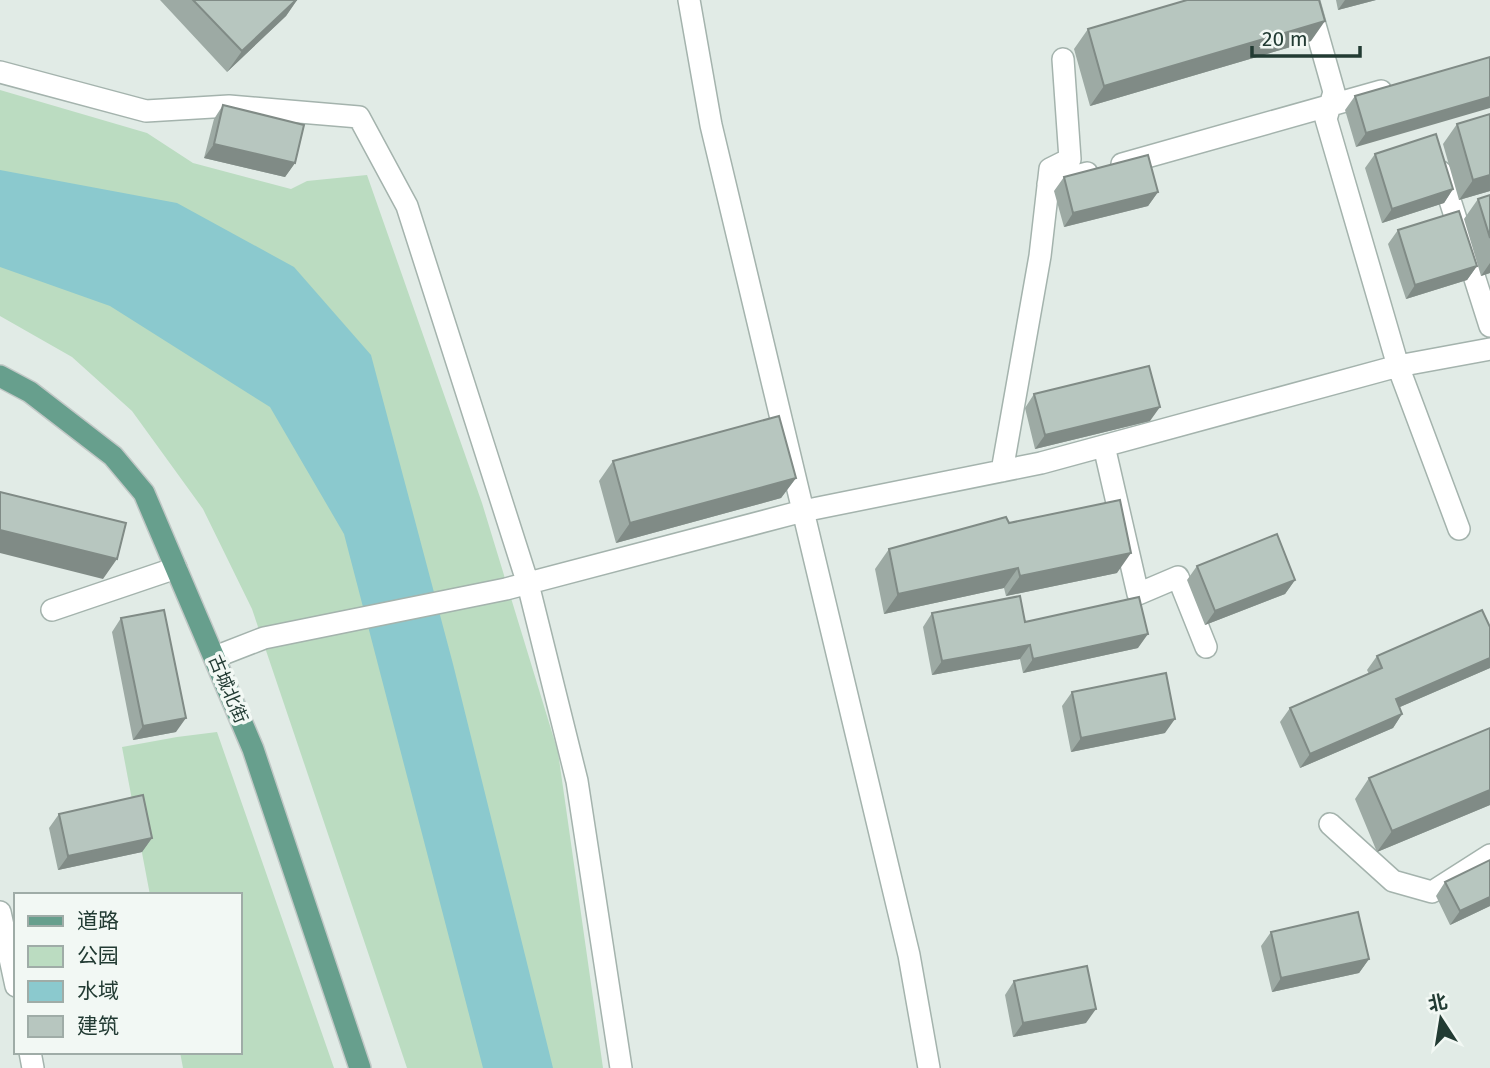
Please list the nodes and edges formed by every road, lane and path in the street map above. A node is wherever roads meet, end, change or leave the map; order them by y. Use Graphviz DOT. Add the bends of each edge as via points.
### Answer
graph roads {
  1 [pos="689,0"];
  2 [pos="1308,0"];
  3 [pos="1063,60"];
  4 [pos="0,72"];
  5 [pos="1397,86"];
  6 [pos="1330,106"];
  7 [pos="1434,150"];
  8 [pos="1048,184"];
  9 [pos="1490,327"];
  10 [pos="1490,349"];
  11 [pos="1398,366"];
  12 [pos="0,376"];
  13 [pos="1104,446"];
  14 [pos="1002,471"];
  15 [pos="803,511"];
  16 [pos="1459,529"];
  17 [pos="176,568"];
  18 [pos="528,584"];
  19 [pos="52,610"];
  20 [pos="1206,647"];
  21 [pos="215,657"];
  22 [pos="1330,824"];
  23 [pos="1490,855"];
  24 [pos="0,912"];
  25 [pos="14,977"];
  26 [pos="360,1068"];
  27 [pos="621,1068"];
  28 [pos="929,1068"];
  1 -- 15 [label="street" via="711,125"];
  2 -- 6 [label="street" via="1335,92"];
  3 -- 8 [label="street" via="1070,159 1050,169"];
  4 -- 18 [label="street" via="146,111 229,106 359,117 407,206"];
  5 -- 6 [label="street"];
  6 -- 8 [label="street"];
  6 -- 11 [label="street" via="1326,119"];
  7 -- 9 [label="street"];
  8 -- 14 [label="street"];
  10 -- 11 [label="street"];
  11 -- 13 [label="street"];
  11 -- 16 [label="street"];
  12 -- 17 [label="main road, 古城北街" via="30,392 113,456 144,494"];
  13 -- 14 [label="street"];
  13 -- 20 [label="street" via="1138,594 1178,577"];
  14 -- 15 [label="street"];
  15 -- 18 [label="street"];
  15 -- 28 [label="street" via="909,955"];
  17 -- 19 [label="street"];
  17 -- 21 [label="main road, 古城北街"];
  18 -- 21 [label="street" via="264,638"];
  18 -- 27 [label="street" via="577,781"];
  21 -- 26 [label="main road, 古城北街" via="253,748"];
  22 -- 23 [label="street" via="1393,881 1432,891"];
  24 -- 25 [label="street"];
}
